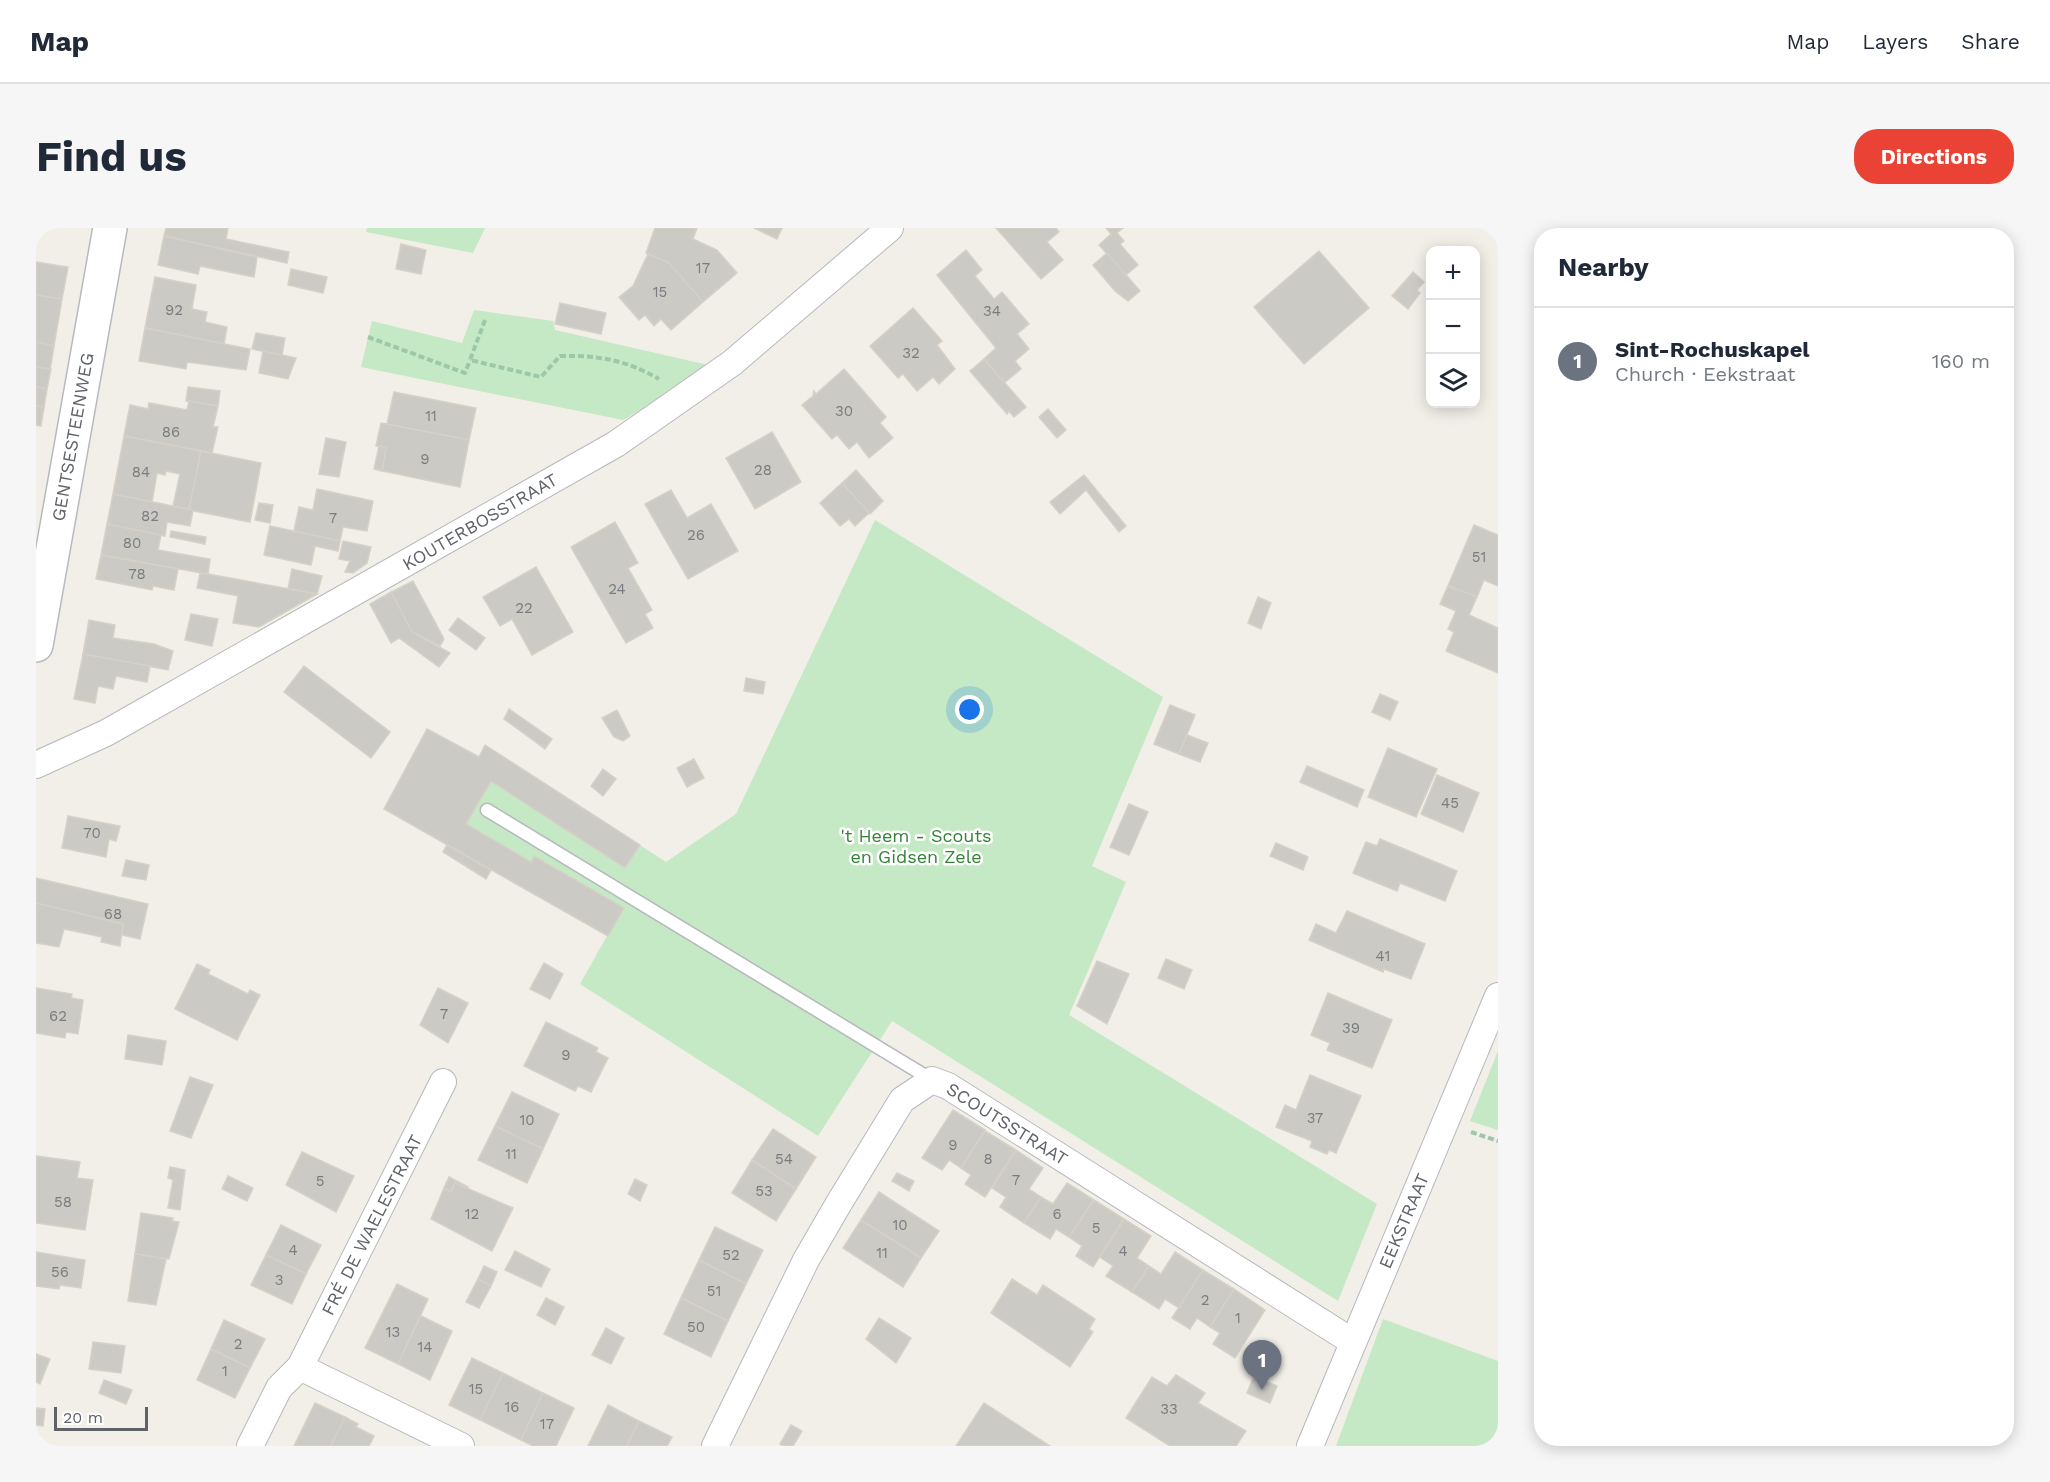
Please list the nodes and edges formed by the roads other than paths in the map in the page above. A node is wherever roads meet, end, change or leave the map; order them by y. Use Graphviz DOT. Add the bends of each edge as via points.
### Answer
graph roads {
  1 [pos="110,228"];
  2 [pos="890,228"];
  3 [pos="36,645"];
  4 [pos="36,765"];
  5 [pos="487,810"];
  6 [pos="1498,996"];
  7 [pos="932,1080"];
  8 [pos="443,1082"];
  9 [pos="1353,1342"];
  10 [pos="300,1367"];
  11 [pos="250,1446"];
  12 [pos="461,1446"];
  13 [pos="715,1446"];
  14 [pos="1310,1446"];
  1 -- 3 [label="street, GENTSESTEENWEG"];
  2 -- 4 [label="street, KOUTERBOSSTRAAT" via="732,363 616,444 106,733"];
  5 -- 7 [label="lane"];
  6 -- 9 [label="street, EEKSTRAAT"];
  7 -- 9 [label="street, SCOUTSSTRAAT" via="948,1086"];
  7 -- 13 [label="street, SCOUTSSTRAAT" via="902,1100 839,1203 806,1260"];
  8 -- 10 [label="street, FRÉ DE WAELESTRAAT"];
  9 -- 14 [label="street, EEKSTRAAT"];
  10 -- 11 [label="street, FRÉ DE WAELESTRAAT" via="279,1388"];
  10 -- 12 [label="street"];
}
